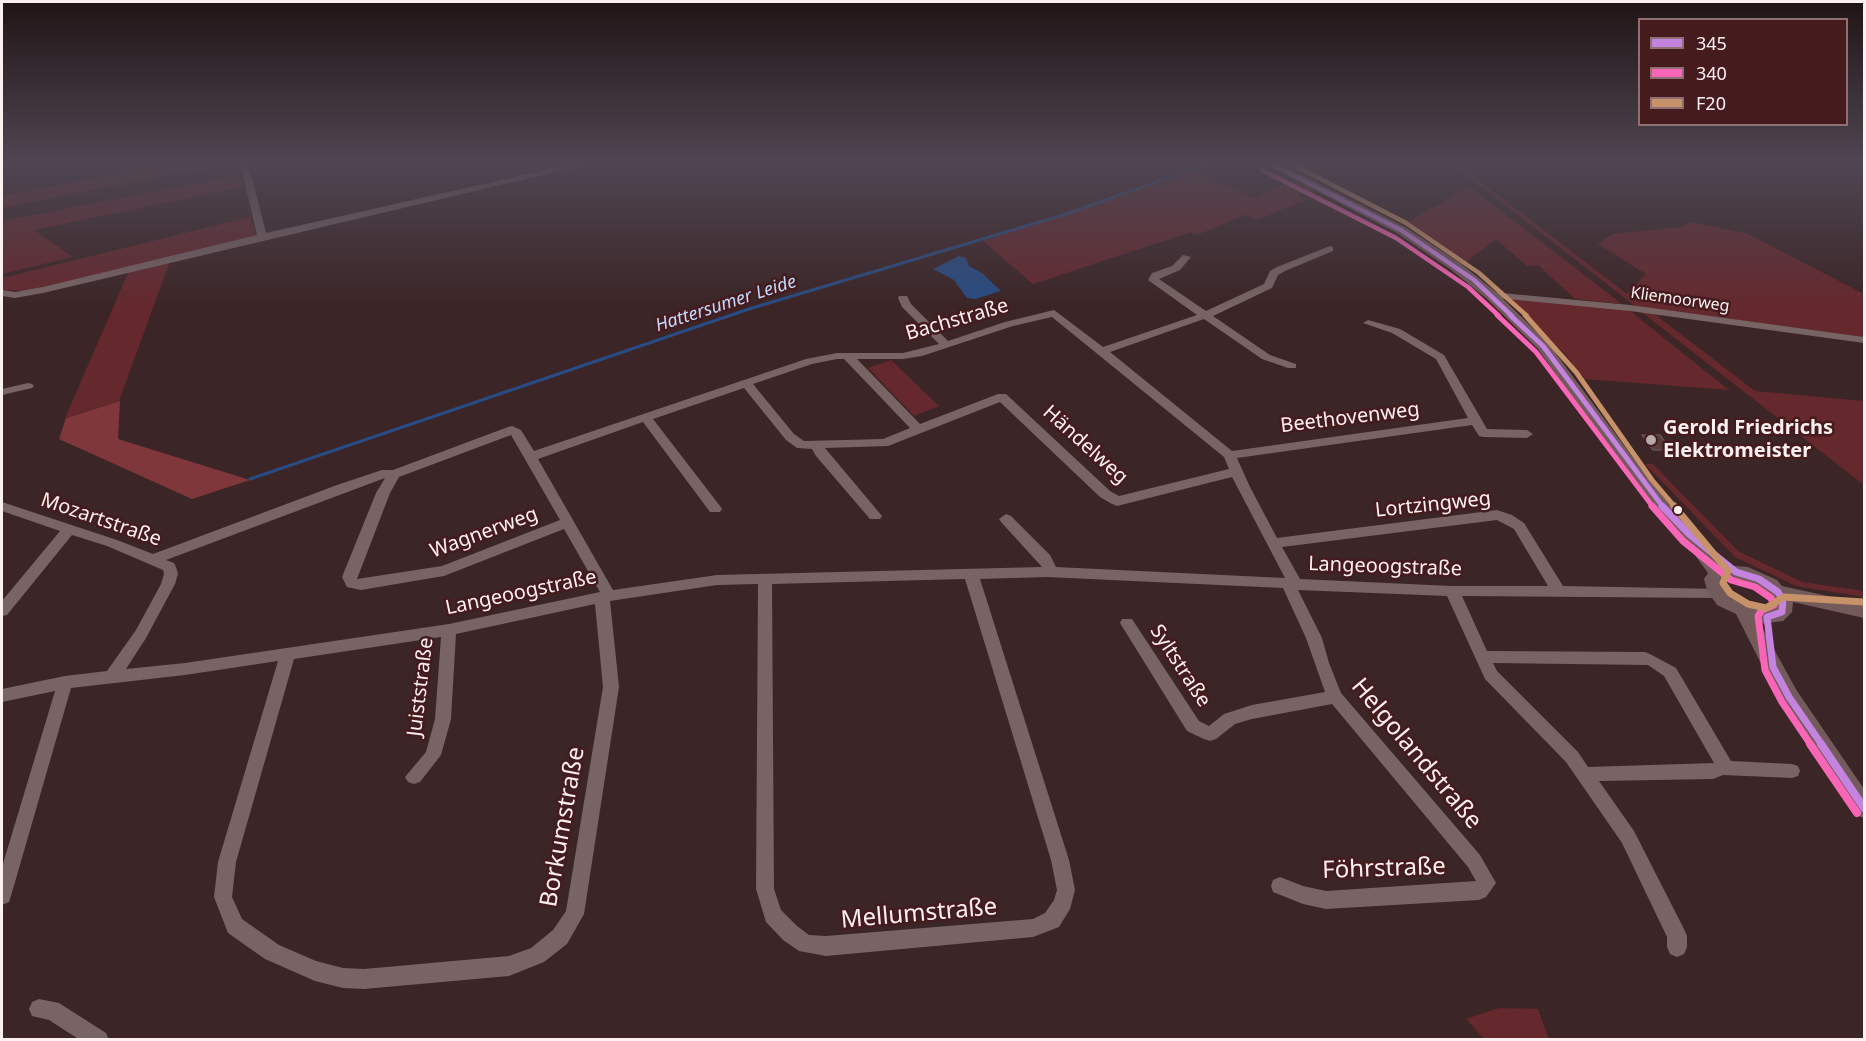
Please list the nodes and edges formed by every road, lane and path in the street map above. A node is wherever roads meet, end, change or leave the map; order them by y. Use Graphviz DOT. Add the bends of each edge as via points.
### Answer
graph roads {
  1 [pos="256,211"];
  2 [pos="379,211"];
  3 [pos="1365,211"];
  4 [pos="262,237"];
  5 [pos="1330,249"];
  6 [pos="1186,257"];
  7 [pos="2,292"];
  8 [pos="1491,295"];
  9 [pos="903,298"];
  10 [pos="1203,316"];
  11 [pos="1368,322"];
  12 [pos="1864,340"];
  13 [pos="946,345"];
  14 [pos="1103,351"];
  15 [pos="847,356"];
  16 [pos="1292,366"];
  17 [pos="746,383"];
  18 [pos="28,386"];
  19 [pos="2,392"];
  20 [pos="645,417"];
  21 [pos="1476,421"];
  22 [pos="918,429"];
  23 [pos="1527,434"];
  24 [pos="817,445"];
  25 [pos="1229,455"];
  26 [pos="530,457"];
  27 [pos="1236,471"];
  28 [pos="394,474"];
  29 [pos="2,506"];
  30 [pos="715,509"];
  31 [pos="875,516"];
  32 [pos="1006,519"];
  33 [pos="569,522"];
  34 [pos="69,529"];
  35 [pos="1273,543"];
  36 [pos="155,559"];
  37 [pos="1053,573"];
  38 [pos="971,574"];
  39 [pos="765,579"];
  40 [pos="1724,580"];
  41 [pos="1292,585"];
  42 [pos="1452,591"];
  43 [pos="1558,591"];
  44 [pos="605,596"];
  45 [pos="1776,605"];
  46 [pos="2,611"];
  47 [pos="1864,611"];
  48 [pos="1745,613"];
  49 [pos="1127,623"];
  50 [pos="449,630"];
  51 [pos="288,653"];
  52 [pos="1770,656"];
  53 [pos="1482,657"];
  54 [pos="112,677"];
  55 [pos="66,682"];
  56 [pos="2,695"];
  57 [pos="1335,697"];
  58 [pos="1721,768"];
  59 [pos="1792,771"];
  60 [pos="1584,774"];
  61 [pos="414,777"];
  62 [pos="1864,808"];
  63 [pos="1487,883"];
  64 [pos="1280,886"];
  65 [pos="2,896"];
  66 [pos="1677,947"];
  67 [pos="39,1009"];
  68 [pos="99,1040"];
  1 -- 4 [label="street"];
  2 -- 4 [label="street"];
  3 -- 8 [label="main road" via="1455,266"];
  4 -- 7 [label="street" via="36,292"];
  5 -- 10 [label="street" via="1281,269 1262,290"];
  6 -- 10 [label="street" via="1176,268 1156,275 1153,280"];
  8 -- 12 [label="street, Kliemoorweg" via="1629,308"];
  8 -- 40 [label="main road" via="1543,346 1645,486"];
  9 -- 13 [label="street"];
  10 -- 14 [label="street"];
  10 -- 16 [label="street" via="1266,357"];
  11 -- 21 [label="street" via="1396,331 1440,357"];
  13 -- 14 [label="street, Bachstraße" via="1054,313"];
  13 -- 15 [label="street, Bachstraße" via="903,356"];
  14 -- 25 [label="street, Bachstraße"];
  15 -- 17 [label="street, Bachstraße" via="810,361"];
  15 -- 22 [label="street"];
  17 -- 20 [label="street, Bachstraße"];
  17 -- 24 [label="street, Händelweg" via="796,442"];
  18 -- 19 [label="street"];
  20 -- 26 [label="street, Bachstraße"];
  20 -- 30 [label="street"];
  21 -- 23 [label="street" via="1483,433"];
  21 -- 25 [label="street, Beethovenweg"];
  22 -- 24 [label="street, Händelweg" via="884,443"];
  22 -- 27 [label="street, Händelweg" via="1002,397 1117,501"];
  24 -- 31 [label="street"];
  25 -- 27 [label="street, Bachstraße"];
  26 -- 28 [label="street" via="512,430"];
  26 -- 33 [label="street"];
  27 -- 35 [label="street, Bachstraße"];
  28 -- 33 [label="street, Wagnerweg" via="350,577 352,583 361,585 444,571"];
  28 -- 36 [label="street" via="382,474 342,488"];
  29 -- 34 [label="street, Mozartstraße"];
  32 -- 37 [label="street" via="1045,559"];
  33 -- 44 [label="street"];
  34 -- 36 [label="street, Mozartstraße"];
  34 -- 46 [label="street"];
  35 -- 41 [label="street, Bachstraße"];
  35 -- 43 [label="street, Lortzingweg" via="1497,515 1519,526"];
  36 -- 54 [label="street, Mozartstraße" via="169,567 168,584"];
  37 -- 38 [label="street, Langeoogstraße"];
  37 -- 41 [label="street, Langeoogstraße"];
  38 -- 39 [label="street, Langeoogstraße"];
  38 -- 39 [label="street, Mellumstraße" via="1060,860 1066,890 1063,903 1052,920 1034,928 826,946 806,944 790,933 772,915 765,889"];
  39 -- 44 [label="street, Langeoogstraße" via="685,582"];
  40 -- 43 [label="street, Langeoogstraße"];
  40 -- 45 [label="main road" via="1759,579"];
  40 -- 48 [label="main road"];
  41 -- 42 [label="street, Langeoogstraße"];
  41 -- 57 [label="street, Helgolandstraße"];
  42 -- 43 [label="street, Langeoogstraße"];
  42 -- 53 [label="street"];
  44 -- 50 [label="street, Langeoogstraße"];
  44 -- 51 [label="street, Borkumstraße" via="611,687 575,914 560,937 537,955 509,966 343,978 315,971 272,952 235,926 223,897 227,861"];
  45 -- 47 [label="main road"];
  45 -- 48 [label="main road"];
  45 -- 52 [label="main road"];
  48 -- 52 [label="main road"];
  49 -- 57 [label="street, Syltstraße" via="1193,726 1210,734 1230,719 1252,712"];
  50 -- 51 [label="street, Langeoogstraße"];
  50 -- 61 [label="street, Juiststraße" via="443,718 433,755"];
  51 -- 54 [label="street, Langeoogstraße"];
  52 -- 62 [label="main road" via="1789,697"];
  53 -- 58 [label="street" via="1645,658 1661,664 1670,672 1723,761"];
  53 -- 60 [label="street" via="1491,675"];
  54 -- 55 [label="street, Langeoogstraße"];
  55 -- 56 [label="street, Langeoogstraße"];
  55 -- 65 [label="street"];
  57 -- 63 [label="street, Helgolandstraße" via="1474,861"];
  58 -- 59 [label="street"];
  58 -- 60 [label="street" via="1713,772"];
  60 -- 66 [label="street" via="1628,837 1677,936"];
  63 -- 64 [label="street, Föhrstraße" via="1479,891 1326,900"];
  67 -- 68 [label="street" via="52,1010"];
}
